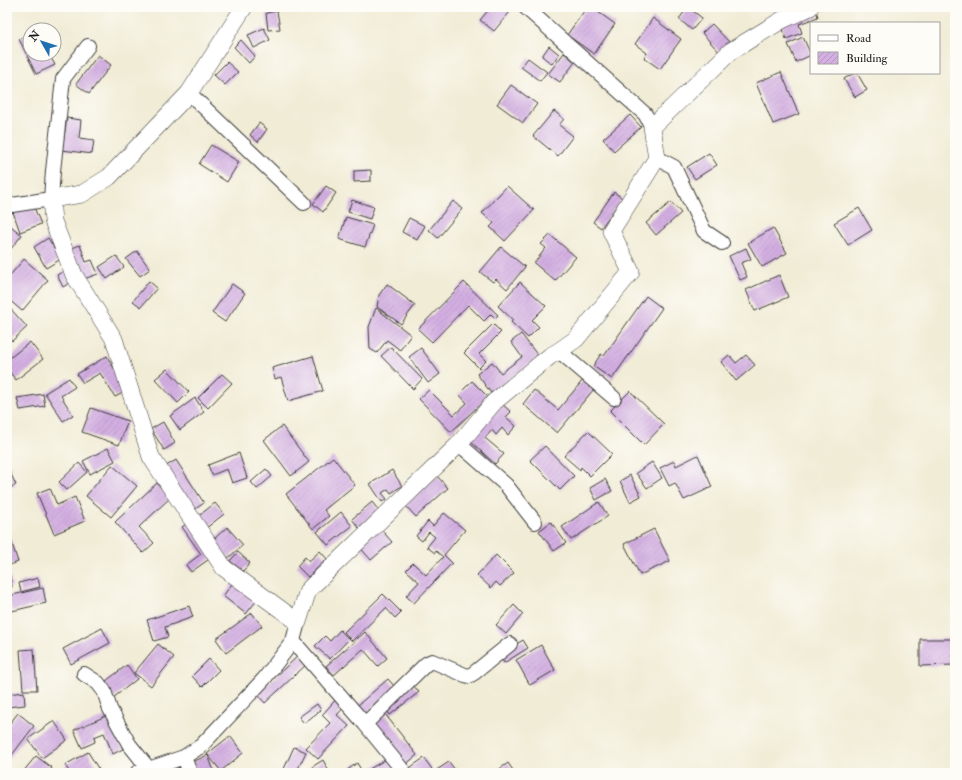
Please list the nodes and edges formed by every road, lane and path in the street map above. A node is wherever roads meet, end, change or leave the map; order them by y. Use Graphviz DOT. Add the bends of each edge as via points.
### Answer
graph roads {
  1 [pos="244,7"];
  2 [pos="525,7"];
  3 [pos="810,7"];
  4 [pos="88,46"];
  5 [pos="189,93"];
  6 [pos="652,127"];
  7 [pos="657,158"];
  8 [pos="51,199"];
  9 [pos="304,203"];
  10 [pos="7,204"];
  11 [pos="722,243"];
  12 [pos="559,351"];
  13 [pos="614,398"];
  14 [pos="459,444"];
  15 [pos="535,522"];
  16 [pos="298,622"];
  17 [pos="293,641"];
  18 [pos="510,644"];
  19 [pos="84,674"];
  20 [pos="365,724"];
  21 [pos="184,757"];
  22 [pos="143,771"];
  23 [pos="190,773"];
  24 [pos="405,773"];
  1 -- 5 [label="street"];
  2 -- 6 [label="street" via="645,114"];
  3 -- 6 [label="street" via="782,20 731,51"];
  4 -- 8 [label="street" via="63,79"];
  5 -- 8 [label="street" via="109,177 82,194"];
  5 -- 9 [label="street"];
  6 -- 7 [label="street"];
  7 -- 11 [label="street" via="674,167 704,231"];
  7 -- 12 [label="street" via="611,231 631,272 576,338"];
  8 -- 10 [label="street"];
  8 -- 16 [label="street" via="53,221 74,275 114,340 151,457 224,568"];
  12 -- 13 [label="street"];
  12 -- 14 [label="street" via="494,402"];
  14 -- 15 [label="street" via="506,484"];
  14 -- 16 [label="street" via="308,590"];
  16 -- 17 [label="street"];
  17 -- 20 [label="street"];
  17 -- 21 [label="street" via="238,707 201,746"];
  18 -- 20 [label="street" via="469,676 432,662 426,664"];
  19 -- 22 [label="street" via="98,683 104,691 110,709"];
  20 -- 24 [label="street"];
  21 -- 22 [label="street"];
  21 -- 23 [label="street"];
}
